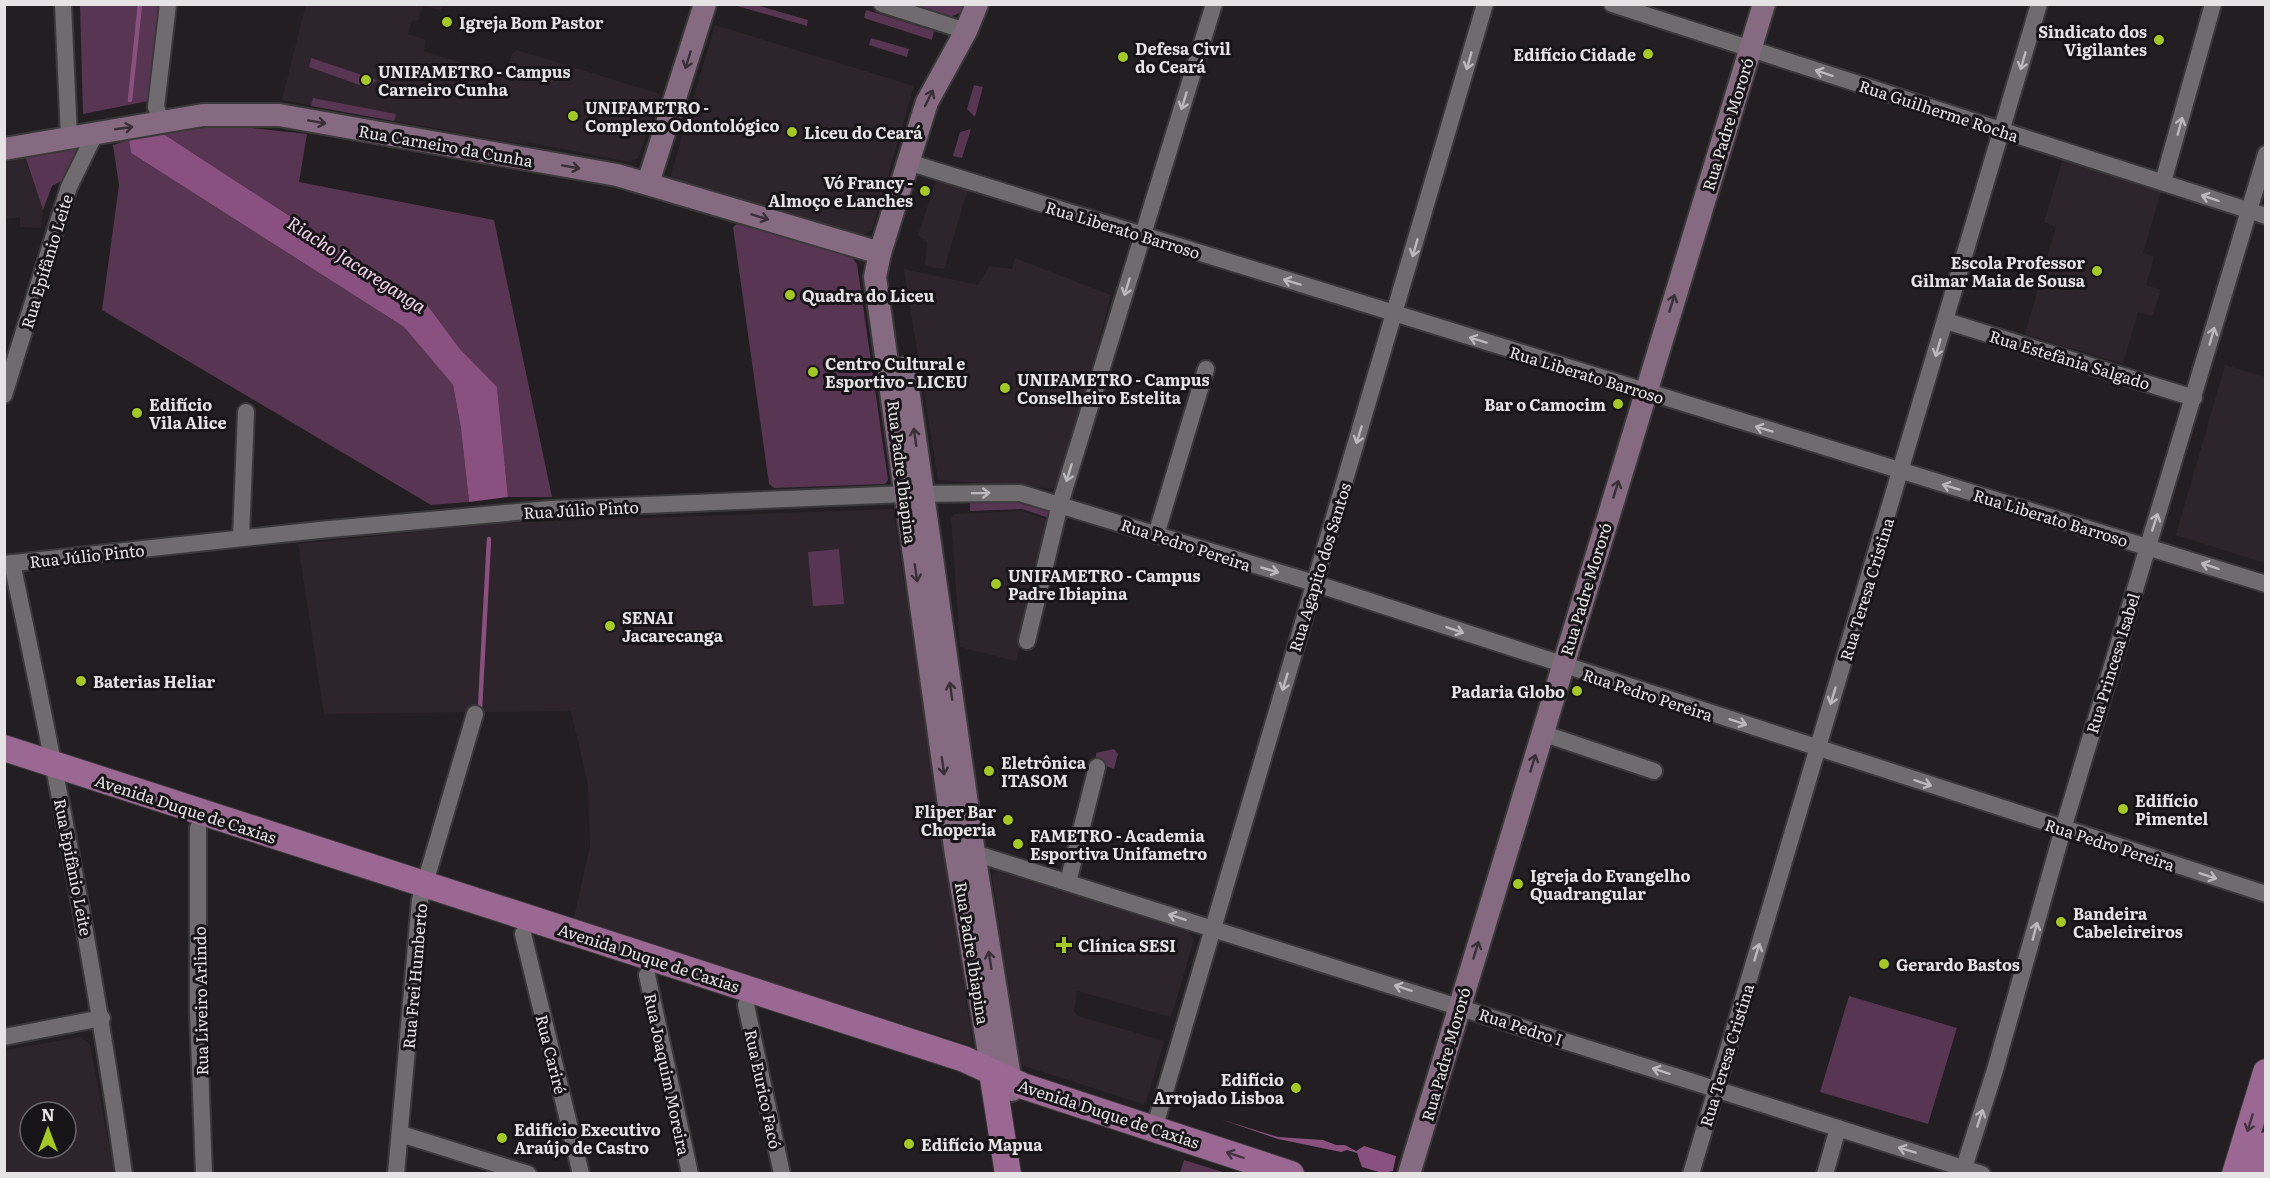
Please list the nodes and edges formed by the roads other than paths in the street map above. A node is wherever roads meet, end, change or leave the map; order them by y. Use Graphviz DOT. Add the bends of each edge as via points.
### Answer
graph roads {
  1 [pos="63,4"];
  2 [pos="168,4"];
  3 [pos="705,4"];
  4 [pos="882,4"];
  5 [pos="977,4"];
  6 [pos="1214,4"];
  7 [pos="1485,4"];
  8 [pos="1764,4"];
  9 [pos="2039,4"];
  10 [pos="2213,4"];
  11 [pos="1619,6"];
  12 [pos="966,31"];
  13 [pos="1750,49"];
  14 [pos="162,123"];
  15 [pos="2003,130"];
  16 [pos="96,132"];
  17 [pos="69,137"];
  18 [pos="4,149"];
  19 [pos="2265,154"];
  20 [pos="908,162"];
  21 [pos="2163,182"];
  22 [pos="648,183"];
  23 [pos="2248,210"];
  24 [pos="2265,216"];
  25 [pos="1143,235"];
  26 [pos="880,253"];
  27 [pos="1395,314"];
  28 [pos="1946,321"];
  29 [pos="9,368"];
  30 [pos="1206,369"];
  31 [pos="1646,392"];
  32 [pos="4,395"];
  33 [pos="2194,398"];
  34 [pos="246,412"];
  35 [pos="1901,472"];
  36 [pos="914,495"];
  37 [pos="1059,504"];
  38 [pos="241,534"];
  39 [pos="1156,535"];
  40 [pos="2147,546"];
  41 [pos="8,564"];
  42 [pos="1314,583"];
  43 [pos="2265,584"];
  44 [pos="1027,641"];
  45 [pos="1562,666"];
  46 [pos="475,714"];
  47 [pos="1542,733"];
  48 [pos="4,748"];
  49 [pos="1817,748"];
  50 [pos="4,764"];
  51 [pos="1097,767"];
  52 [pos="1654,771"];
  53 [pos="56,773"];
  54 [pos="198,828"];
  55 [pos="2063,829"];
  56 [pos="965,850"];
  57 [pos="1068,882"];
  58 [pos="422,892"];
  59 [pos="2265,894"];
  60 [pos="1211,928"];
  61 [pos="523,934"];
  62 [pos="616,956"];
  63 [pos="647,975"];
  64 [pos="746,1005"];
  65 [pos="1459,1006"];
  66 [pos="102,1018"];
  67 [pos="4,1037"];
  68 [pos="2265,1072"];
  69 [pos="1002,1082"];
  70 [pos="1716,1088"];
  71 [pos="1838,1128"];
  72 [pos="1154,1129"];
  73 [pos="401,1134"];
  74 [pos="2265,1145"];
  75 [pos="1963,1170"];
  76 [pos="124,1173"];
  77 [pos="204,1173"];
  78 [pos="396,1173"];
  79 [pos="528,1173"];
  80 [pos="581,1173"];
  81 [pos="690,1173"];
  82 [pos="782,1173"];
  83 [pos="1008,1173"];
  84 [pos="1291,1173"];
  85 [pos="1409,1173"];
  86 [pos="1690,1173"];
  87 [pos="1825,1173"];
  88 [pos="1982,1173"];
  89 [pos="2235,1173"];
  90 [pos="2257,1173"];
  1 -- 17 [label="street"];
  2 -- 14 [label="street" via="156,107"];
  3 -- 22 [label="street, one-way"];
  4 -- 12 [label="street"];
  5 -- 12 [label="street, Rua Padre Ibiapina"];
  6 -- 25 [label="street, one-way"];
  7 -- 27 [label="street, Rua Agapito dos Santos, one-way"];
  8 -- 13 [label="street, Rua Padre Mororó"];
  9 -- 15 [label="street, Rua Teresa Cristina, one-way"];
  21 -- 10 [label="street, one-way"];
  11 -- 13 [label="street, Rua Guilherme Rocha"];
  20 -- 12 [label="street, Rua Padre Ibiapina, one-way" via="927,102"];
  15 -- 13 [label="street, Rua Guilherme Rocha, one-way"];
  31 -- 13 [label="street, Rua Padre Mororó, one-way"];
  16 -- 14 [label="street, Rua Carneiro da Cunha, one-way"];
  14 -- 22 [label="street, Rua Carneiro da Cunha, one-way" via="227,114 279,115"];
  15 -- 21 [label="street, Rua Guilherme Rocha"];
  15 -- 28 [label="street, Rua Teresa Cristina"];
  16 -- 17 [label="street, Rua Carneiro da Cunha"];
  16 -- 29 [label="street, Rua Epifânio Leite" via="69,188"];
  17 -- 18 [label="street, Rua Carneiro da Cunha"];
  19 -- 23 [label="street, Rua Princesa Isabel"];
  20 -- 25 [label="street, Rua Liberato Barroso"];
  20 -- 26 [label="street, Rua Padre Ibiapina"];
  23 -- 21 [label="street, Rua Guilherme Rocha, one-way"];
  22 -- 26 [label="street, Rua Carneiro da Cunha, one-way"];
  23 -- 24 [label="street, Rua Guilherme Rocha"];
  33 -- 23 [label="street, Rua Princesa Isabel, one-way"];
  27 -- 25 [label="street, Rua Liberato Barroso, one-way"];
  25 -- 37 [label="street, one-way"];
  26 -- 36 [label="street, Rua Padre Ibiapina" via="875,277"];
  31 -- 27 [label="street, Rua Liberato Barroso, one-way"];
  27 -- 42 [label="street, Rua Agapito dos Santos, one-way"];
  28 -- 33 [label="street, Rua Estefânia Salgado"];
  28 -- 35 [label="street, Rua Teresa Cristina, one-way"];
  29 -- 32 [label="street, Rua Epifânio Leite"];
  30 -- 39 [label="street"];
  35 -- 31 [label="street, Rua Liberato Barroso, one-way"];
  45 -- 31 [label="street, Rua Padre Mororó, one-way"];
  40 -- 33 [label="street, Rua Princesa Isabel, one-way"];
  34 -- 38 [label="street"];
  40 -- 35 [label="street, Rua Liberato Barroso, one-way"];
  35 -- 49 [label="street, Rua Teresa Cristina, one-way"];
  36 -- 37 [label="street, Rua Pedro Pereira, one-way" via="1020,493"];
  36 -- 38 [label="street, Rua Júlio Pinto" via="550,509"];
  36 -- 56 [label="street, Rua Padre Ibiapina"];
  37 -- 39 [label="street, Rua Pedro Pereira"];
  37 -- 44 [label="street"];
  38 -- 41 [label="street, Rua Júlio Pinto"];
  39 -- 42 [label="street, Rua Pedro Pereira, one-way"];
  43 -- 40 [label="street, Rua Liberato Barroso, one-way"];
  40 -- 55 [label="street, Rua Princesa Isabel"];
  41 -- 53 [label="street, Rua Epifânio Leite"];
  42 -- 45 [label="street, Rua Pedro Pereira, one-way"];
  42 -- 60 [label="street, Rua Agapito dos Santos, one-way"];
  45 -- 47 [label="street, Rua Padre Mororó"];
  45 -- 49 [label="street, Rua Pedro Pereira, one-way"];
  46 -- 58 [label="street, Rua Frei Humberto"];
  47 -- 52 [label="street"];
  65 -- 47 [label="street, Rua Padre Mororó, one-way"];
  48 -- 53 [label="main road, Avenida Duque de Caxias"];
  49 -- 55 [label="street, Rua Pedro Pereira, one-way"];
  70 -- 49 [label="street, Rua Teresa Cristina, one-way"];
  50 -- 53 [label="main road, Avenida Duque de Caxias"];
  51 -- 57 [label="street"];
  53 -- 54 [label="main road, Avenida Duque de Caxias"];
  53 -- 58 [label="main road, Avenida Duque de Caxias"];
  53 -- 66 [label="street, Rua Epifânio Leite"];
  54 -- 58 [label="main road, Avenida Duque de Caxias"];
  54 -- 77 [label="street, Rua Liveiro Arlindo" via="198,1012"];
  55 -- 59 [label="street, Rua Pedro Pereira, one-way"];
  75 -- 55 [label="street, Rua Princesa Isabel, one-way"];
  56 -- 57 [label="street, Rua Pedro I"];
  56 -- 69 [label="street, Rua Padre Ibiapina"];
  60 -- 57 [label="street, Rua Pedro I, one-way"];
  58 -- 61 [label="main road, Avenida Duque de Caxias"];
  58 -- 62 [label="main road, Avenida Duque de Caxias"];
  58 -- 73 [label="street, Rua Frei Humberto"];
  65 -- 60 [label="street, Rua Pedro I, one-way"];
  60 -- 72 [label="street, Rua Agapito dos Santos"];
  61 -- 62 [label="main road, Avenida Duque de Caxias"];
  61 -- 80 [label="street, Rua Cariré"];
  62 -- 63 [label="main road, Avenida Duque de Caxias"];
  62 -- 69 [label="main road, Avenida Duque de Caxias" via="963,1059"];
  63 -- 64 [label="main road, Avenida Duque de Caxias"];
  63 -- 81 [label="street, Rua Joaquim Moreira"];
  64 -- 69 [label="main road, Avenida Duque de Caxias"];
  64 -- 82 [label="street, Rua Eurico Facó"];
  70 -- 65 [label="street, Rua Pedro I, one-way"];
  65 -- 85 [label="street, Rua Padre Mororó"];
  66 -- 67 [label="street"];
  66 -- 76 [label="street, Rua Epifânio Leite"];
  68 -- 89 [label="main road, one-way"];
  69 -- 72 [label="main road, Avenida Duque de Caxias"];
  69 -- 83 [label="main road, Rua Padre Ibiapina"];
  70 -- 71 [label="street, Rua Pedro I"];
  70 -- 86 [label="street, Rua Teresa Cristina"];
  75 -- 71 [label="street, Rua Pedro I, one-way"];
  71 -- 87 [label="street"];
  84 -- 72 [label="main road, Avenida Duque de Caxias, one-way"];
  73 -- 78 [label="street, Rua Frei Humberto"];
  73 -- 79 [label="street"];
  74 -- 90 [label="main road"];
  75 -- 88 [label="street, Rua Pedro I"];
}
